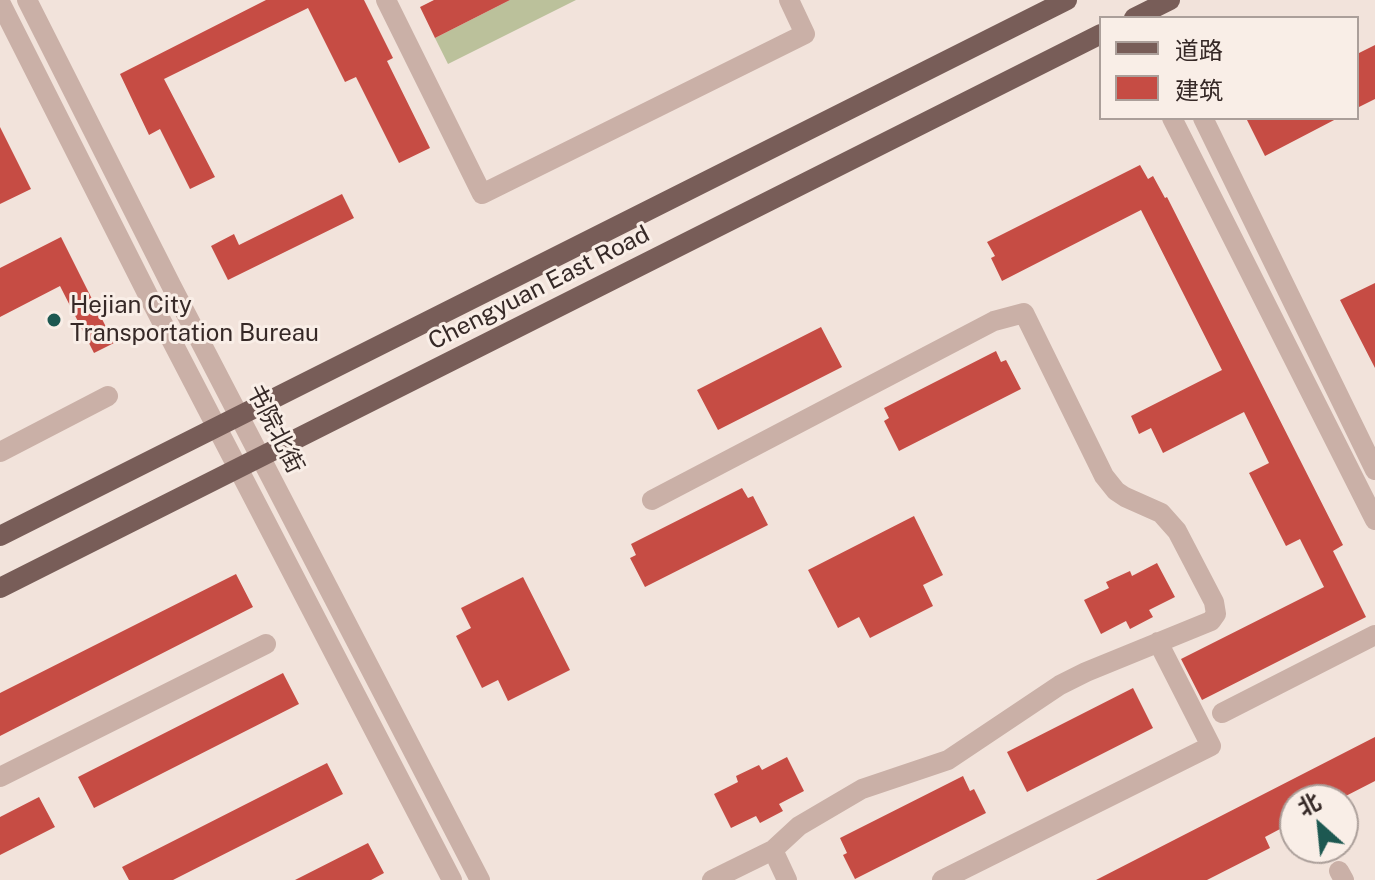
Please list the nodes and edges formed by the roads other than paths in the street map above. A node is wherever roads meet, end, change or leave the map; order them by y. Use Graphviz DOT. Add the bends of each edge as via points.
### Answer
graph roads {
  1 [pos="27,0"];
  2 [pos="386,0"];
  3 [pos="789,0"];
  4 [pos="1067,0"];
  5 [pos="1170,0"];
  6 [pos="0,2"];
  7 [pos="1138,16"];
  8 [pos="1099,35"];
  9 [pos="1173,120"];
  10 [pos="1204,120"];
  11 [pos="108,396"];
  12 [pos="239,416"];
  13 [pos="216,427"];
  14 [pos="0,452"];
  15 [pos="260,457"];
  16 [pos="238,468"];
  17 [pos="1375,470"];
  18 [pos="652,500"];
  19 [pos="1375,520"];
  20 [pos="0,536"];
  21 [pos="0,588"];
  22 [pos="1375,635"];
  23 [pos="1158,642"];
  24 [pos="266,644"];
  25 [pos="1222,713"];
  26 [pos="0,777"];
  27 [pos="773,850"];
  28 [pos="452,880"];
  29 [pos="480,880"];
  30 [pos="712,880"];
  31 [pos="787,880"];
  32 [pos="942,880"];
  1 -- 12 [label="street, 书院北街"];
  2 -- 3 [label="street" via="482,194 805,34"];
  4 -- 12 [label="main road, Chengyuan East Road"];
  5 -- 7 [label="main road"];
  6 -- 13 [label="street"];
  8 -- 15 [label="main road, Chengyuan East Road"];
  9 -- 19 [label="street"];
  10 -- 17 [label="street"];
  11 -- 14 [label="street"];
  12 -- 13 [label="main road, Chengyuan East Road"];
  12 -- 15 [label="street, 书院北街"];
  13 -- 16 [label="street"];
  13 -- 20 [label="main road, Chengyuan East Road"];
  15 -- 16 [label="main road, Chengyuan East Road"];
  15 -- 29 [label="street, 书院北街"];
  16 -- 21 [label="main road, Chengyuan East Road"];
  16 -- 28 [label="street"];
  18 -- 23 [label="street" via="994,321 1024,313 1104,476 1116,491 1161,513 1177,531 1214,602 1211,621"];
  22 -- 25 [label="street"];
  23 -- 27 [label="street" via="1060,685 948,760 862,789 799,826"];
  23 -- 32 [label="street" via="1211,746"];
  24 -- 26 [label="street"];
  27 -- 30 [label="street"];
  27 -- 31 [label="street"];
}
